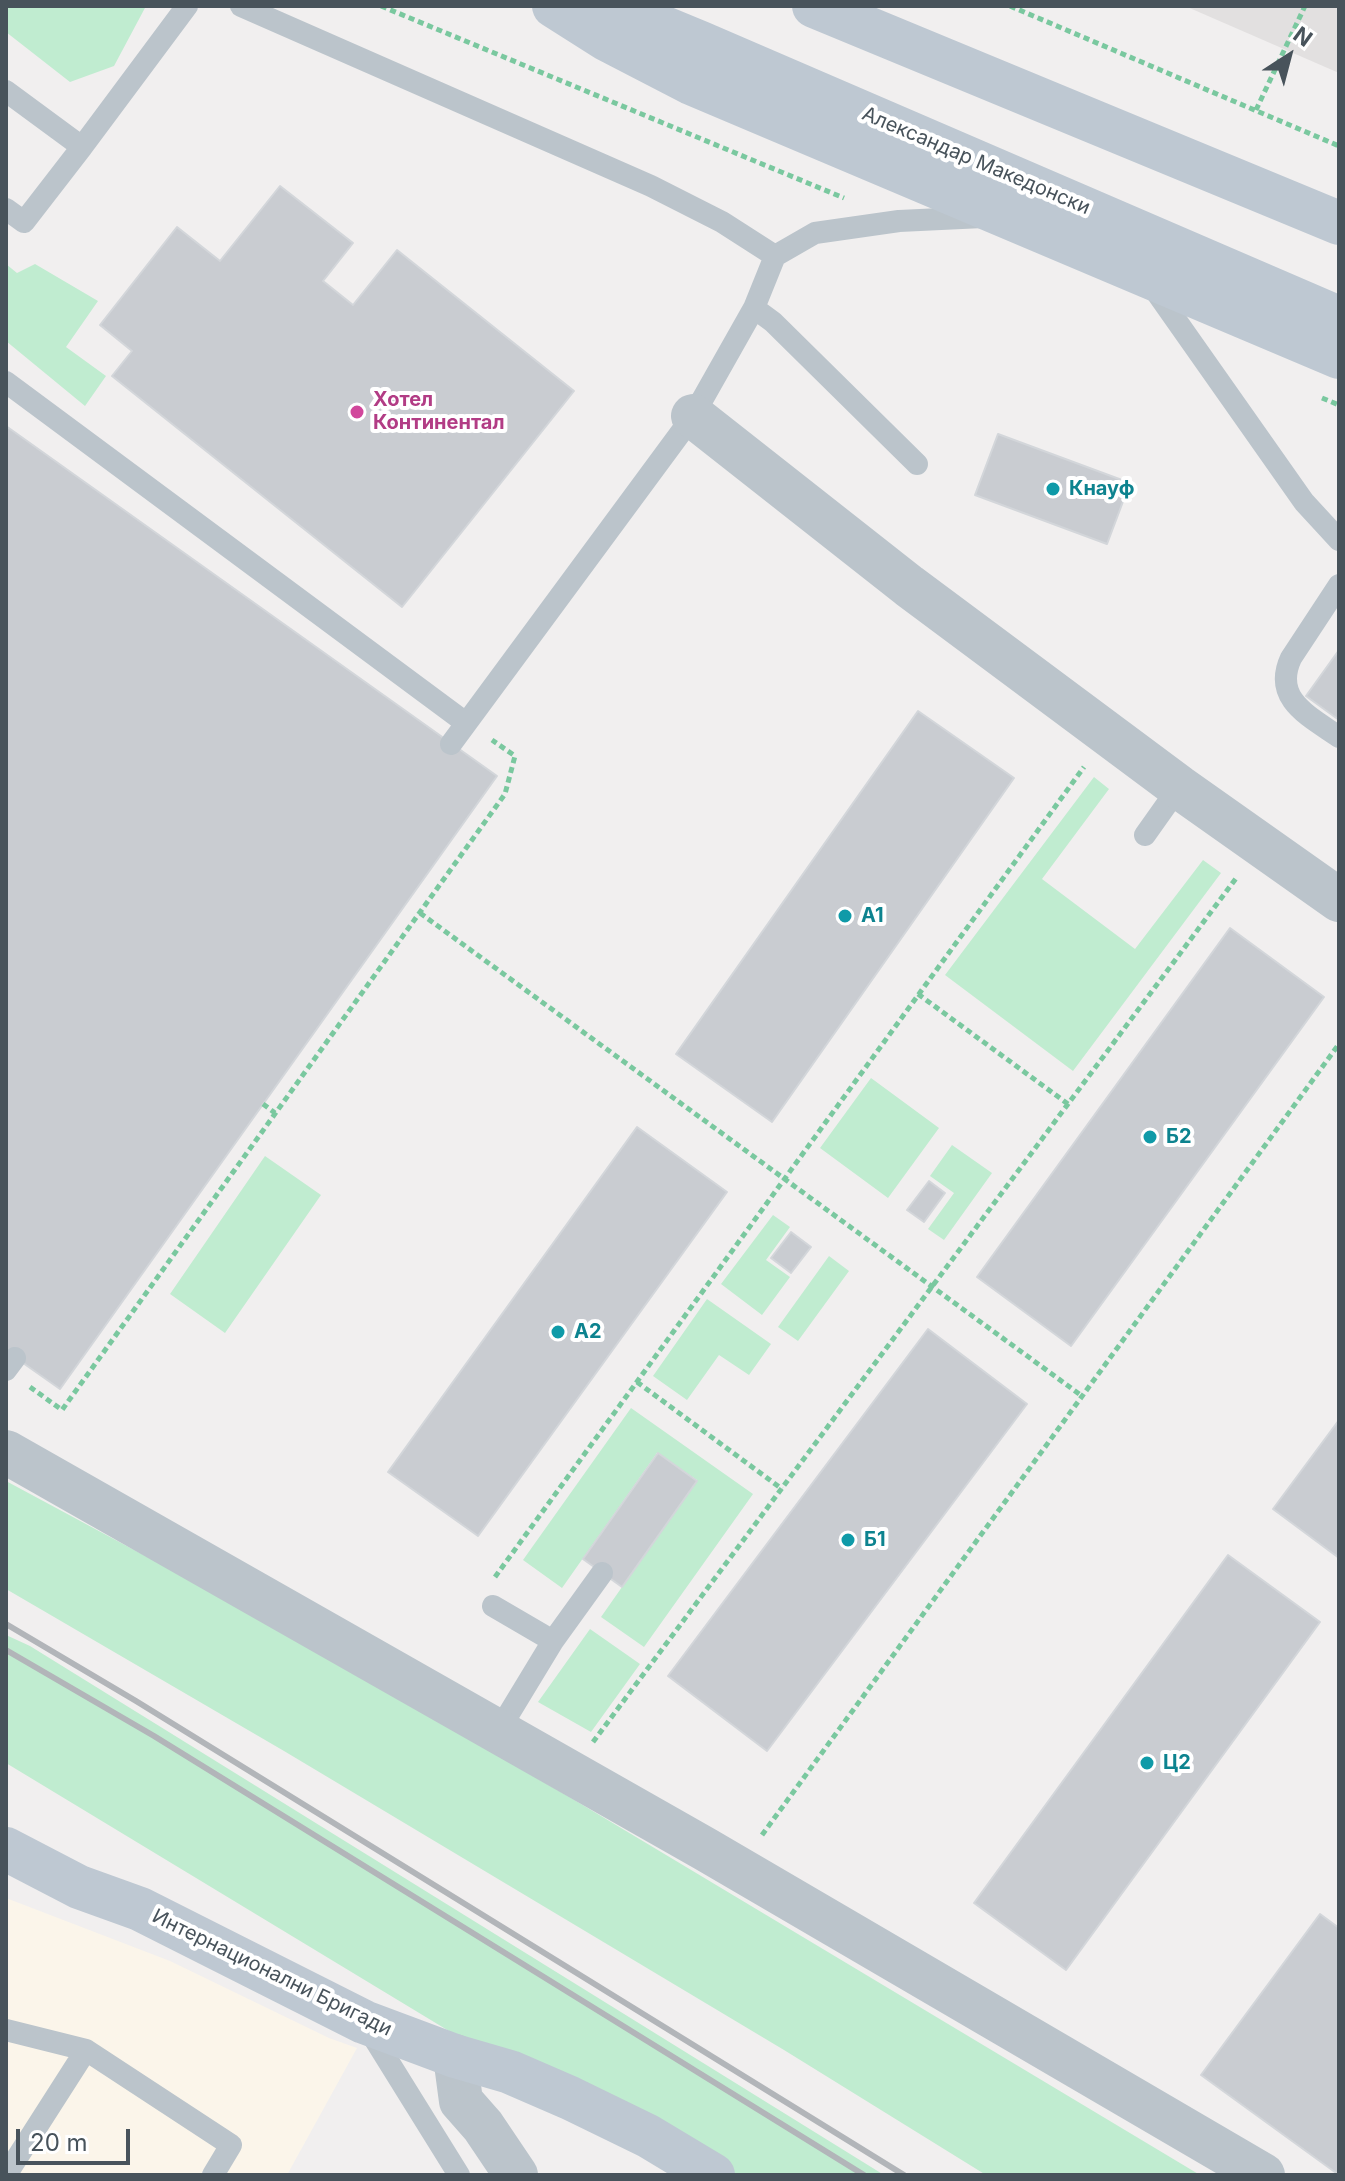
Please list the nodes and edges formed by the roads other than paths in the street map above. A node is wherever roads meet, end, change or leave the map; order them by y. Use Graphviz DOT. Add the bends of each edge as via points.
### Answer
graph roads {
  1 [pos="187,6"];
  2 [pos="241,6"];
  3 [pos="554,6"];
  4 [pos="611,6"];
  5 [pos="814,6"];
  6 [pos="6,91"];
  7 [pos="82,147"];
  8 [pos="6,209"];
  9 [pos="1007,217"];
  10 [pos="1339,223"];
  11 [pos="775,256"];
  12 [pos="1144,276"];
  13 [pos="754,308"];
  14 [pos="1339,318"];
  15 [pos="1339,357"];
  16 [pos="6,382"];
  17 [pos="693,416"];
  18 [pos="917,464"];
  19 [pos="1339,540"];
  20 [pos="1339,585"];
  21 [pos="466,723"];
  22 [pos="1339,737"];
  23 [pos="451,744"];
  24 [pos="1179,787"];
  25 [pos="1145,835"];
  26 [pos="1339,900"];
  27 [pos="6,1452"];
  28 [pos="602,1573"];
  29 [pos="491,1596"];
  30 [pos="553,1641"];
  31 [pos="499,1730"];
  32 [pos="6,1849"];
  33 [pos="364,2022"];
  34 [pos="6,2030"];
  35 [pos="86,2050"];
  36 [pos="455,2056"];
  37 [pos="6,2175"];
  38 [pos="213,2175"];
  39 [pos="459,2175"];
  40 [pos="516,2175"];
  41 [pos="713,2175"];
  42 [pos="1263,2175"];
  1 -- 7 [label="lane"];
  2 -- 11 [label="lane" via="651,186"];
  3 -- 9 [label="street" via="691,83"];
  4 -- 14 [label="street, Александар Македонски"];
  5 -- 10 [label="street"];
  6 -- 7 [label="lane"];
  7 -- 8 [label="lane" via="24,222"];
  9 -- 11 [label="lane" via="938,218 815,233"];
  9 -- 12 [label="street"];
  11 -- 13 [label="lane"];
  12 -- 15 [label="street"];
  12 -- 19 [label="lane" via="1304,502"];
  13 -- 17 [label="lane"];
  13 -- 18 [label="lane"];
  16 -- 21 [label="lane"];
  17 -- 21 [label="lane"];
  17 -- 24 [label="street" via="909,586"];
  20 -- 22 [label="lane" via="1291,658 1285,686 1292,700"];
  21 -- 23 [label="lane"];
  24 -- 25 [label="lane"];
  24 -- 26 [label="street"];
  27 -- 31 [label="street"];
  28 -- 30 [label="lane"];
  29 -- 30 [label="lane"];
  30 -- 31 [label="lane"];
  31 -- 42 [label="street"];
  32 -- 33 [label="street, Интернационални Бригади" via="79,1887 140,1909"];
  33 -- 36 [label="street, Интернационални Бригади"];
  33 -- 39 [label="lane"];
  34 -- 35 [label="lane"];
  35 -- 37 [label="lane"];
  35 -- 38 [label="lane" via="231,2145"];
  36 -- 40 [label="street" via="461,2101"];
  36 -- 41 [label="street, Интернационални Бригади" via="570,2098"];
}
